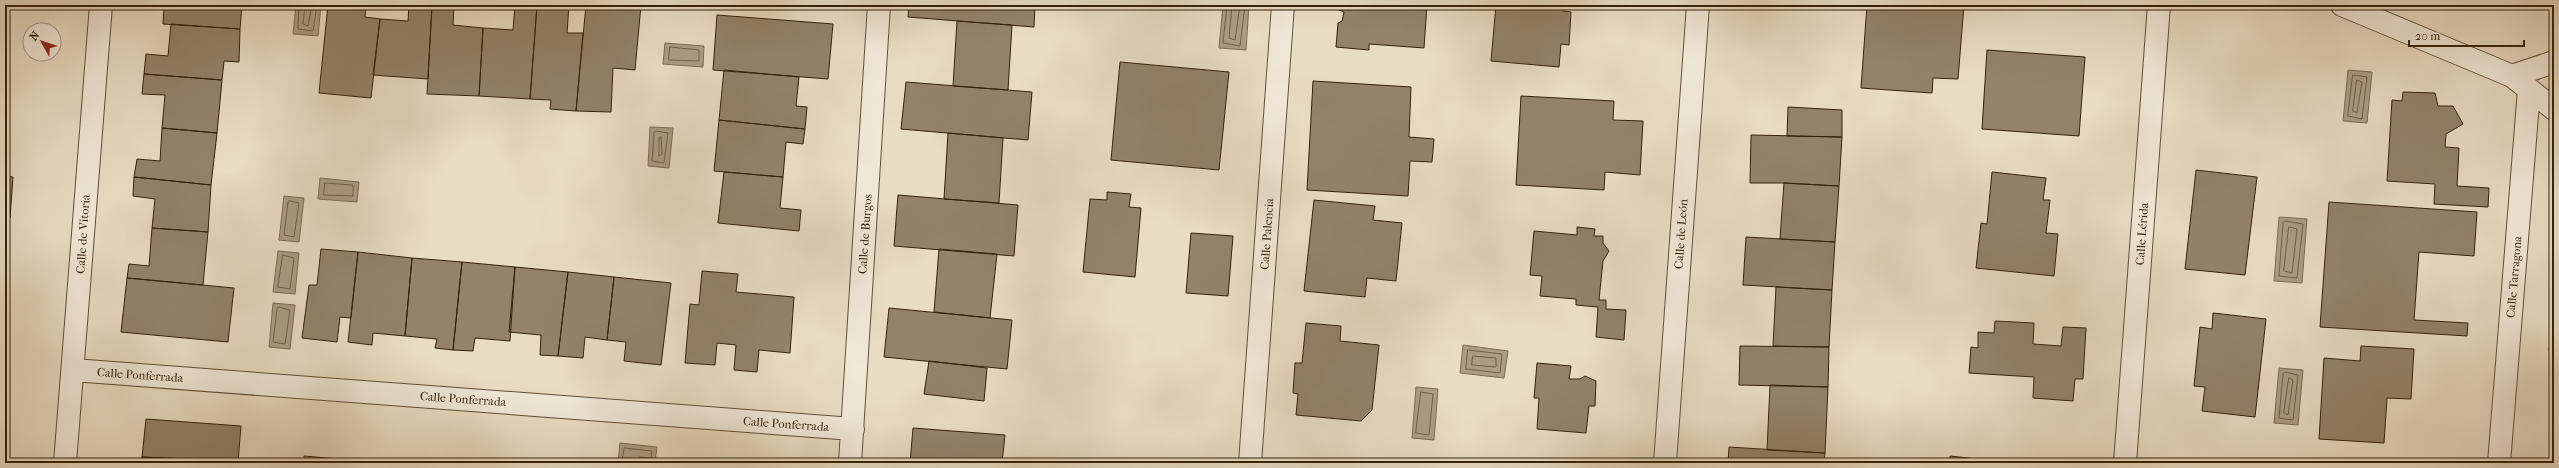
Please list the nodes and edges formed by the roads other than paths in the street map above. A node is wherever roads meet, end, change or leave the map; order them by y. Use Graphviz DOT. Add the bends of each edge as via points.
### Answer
graph roads {
  1 [pos="101,5"];
  2 [pos="879,5"];
  3 [pos="1283,5"];
  4 [pos="1698,5"];
  5 [pos="2159,5"];
  6 [pos="2342,5"];
  7 [pos="2554,62"];
  8 [pos="2512,76"];
  9 [pos="2529,90"];
  10 [pos="2554,109"];
  11 [pos="72,370"];
  12 [pos="853,429"];
  13 [pos="65,463"];
  14 [pos="850,463"];
  15 [pos="1250,463"];
  16 [pos="1665,463"];
  17 [pos="2125,463"];
  18 [pos="2499,463"];
  1 -- 11 [label="street, Calle de Vitoria"];
  2 -- 12 [label="street, Calle de Burgos"];
  3 -- 15 [label="street, Calle Palencia"];
  4 -- 16 [label="street, Calle de León"];
  5 -- 17 [label="street, Calle Lérida"];
  6 -- 8 [label="street"];
  7 -- 8 [label="street"];
  8 -- 9 [label="street"];
  9 -- 10 [label="street"];
  9 -- 18 [label="street, Calle Tarragona"];
  11 -- 12 [label="street, Calle Ponferrada"];
  11 -- 13 [label="street, Calle de Vitoria"];
  12 -- 14 [label="street, Calle de Burgos"];
}
